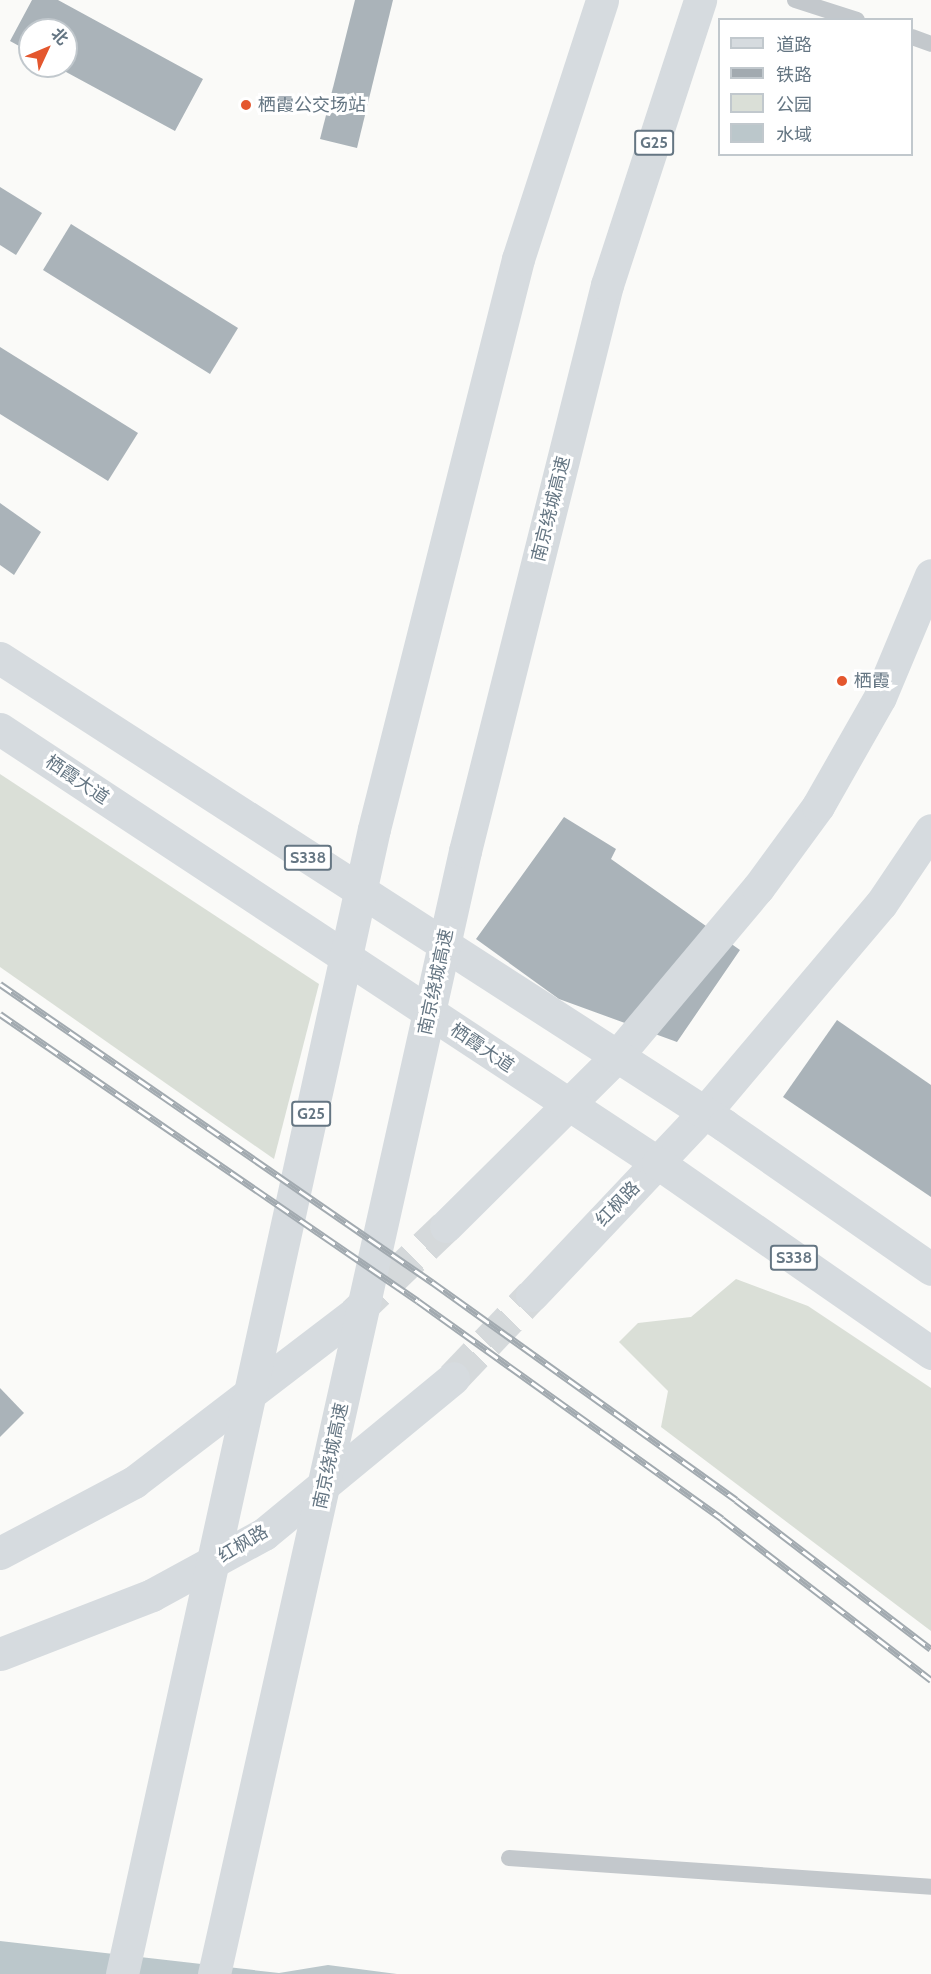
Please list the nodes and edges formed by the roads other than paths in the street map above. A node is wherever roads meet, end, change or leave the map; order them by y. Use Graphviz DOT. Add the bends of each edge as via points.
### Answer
graph roads {
  1 [pos="602,0"];
  2 [pos="700,0"];
  3 [pos="795,0"];
  4 [pos="851,18"];
  5 [pos="913,37"];
  6 [pos="931,44"];
  7 [pos="931,575"];
  8 [pos="0,658"];
  9 [pos="0,729"];
  10 [pos="931,830"];
  11 [pos="616,1057"];
  12 [pos="568,1105"];
  13 [pos="705,1112"];
  14 [pos="658,1163"];
  15 [pos="446,1226"];
  16 [pos="931,1269"];
  17 [pos="532,1294"];
  18 [pos="354,1314"];
  19 [pos="931,1353"];
  20 [pos="453,1378"];
  21 [pos="0,1553"];
  22 [pos="0,1654"];
  23 [pos="509,1858"];
  24 [pos="931,1887"];
  25 [pos="122,1974"];
  26 [pos="214,1974"];
  1 -- 25 [label="main road, G25" via="518,259 374,829"];
  2 -- 26 [label="main road, 南京绕城高速 / G25" via="607,285 465,851"];
  3 -- 4 [label="lane"];
  5 -- 6 [label="lane"];
  7 -- 11 [label="main road" via="880,697 818,806 758,888"];
  8 -- 11 [label="main road, S338"];
  9 -- 12 [label="main road, 栖霞大道 / S338"];
  10 -- 13 [label="main road, 红枫路" via="881,904"];
  11 -- 12 [label="main road"];
  11 -- 13 [label="main road, S338"];
  12 -- 14 [label="main road, 栖霞大道 / S338"];
  12 -- 15 [label="main road"];
  13 -- 14 [label="main road, 红枫路"];
  13 -- 16 [label="main road, S338"];
  14 -- 17 [label="main road, 红枫路"];
  14 -- 19 [label="main road, 栖霞大道 / S338"];
  18 -- 21 [label="main road" via="134,1482"];
  20 -- 22 [label="main road, 红枫路" via="264,1534 152,1595"];
  23 -- 24 [label="lane"];
}
